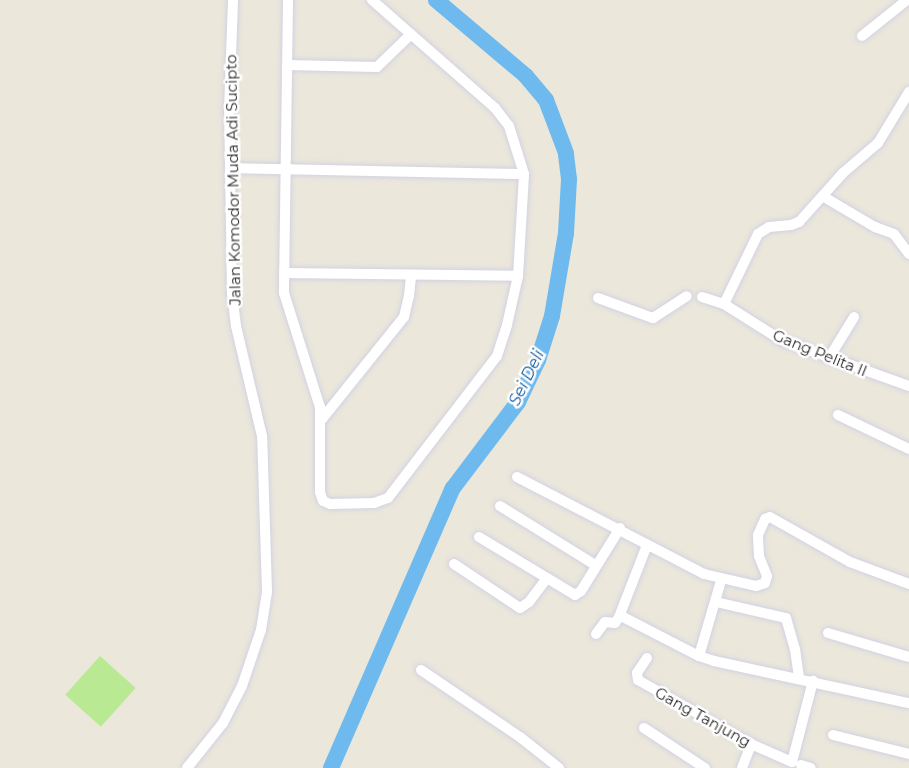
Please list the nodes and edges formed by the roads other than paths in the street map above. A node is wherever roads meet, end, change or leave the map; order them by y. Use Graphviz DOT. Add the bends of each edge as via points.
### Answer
graph roads {
  1 [pos="232,0"];
  2 [pos="288,0"];
  3 [pos="372,0"];
  4 [pos="907,0"];
  5 [pos="411,34"];
  6 [pos="862,36"];
  7 [pos="287,65"];
  8 [pos="909,92"];
  9 [pos="230,168"];
  10 [pos="286,168"];
  11 [pos="524,174"];
  12 [pos="824,197"];
  13 [pos="909,254"];
  14 [pos="284,273"];
  15 [pos="411,276"];
  16 [pos="518,276"];
  17 [pos="687,296"];
  18 [pos="702,297"];
  19 [pos="598,298"];
  20 [pos="724,304"];
  21 [pos="854,316"];
  22 [pos="829,358"];
  23 [pos="909,385"];
  24 [pos="838,415"];
  25 [pos="322,419"];
  26 [pos="909,449"];
  27 [pos="517,477"];
  28 [pos="500,506"];
  29 [pos="620,528"];
  30 [pos="479,537"];
  31 [pos="647,544"];
  32 [pos="454,564"];
  33 [pos="595,565"];
  34 [pos="547,578"];
  35 [pos="722,581"];
  36 [pos="909,584"];
  37 [pos="716,602"];
  38 [pos="623,617"];
  39 [pos="828,633"];
  40 [pos="596,634"];
  41 [pos="699,656"];
  42 [pos="909,657"];
  43 [pos="647,658"];
  44 [pos="421,670"];
  45 [pos="799,678"];
  46 [pos="813,681"];
  47 [pos="909,703"];
  48 [pos="644,728"];
  49 [pos="833,735"];
  50 [pos="751,744"];
  51 [pos="909,754"];
  52 [pos="801,765"];
  53 [pos="187,768"];
  54 [pos="559,768"];
  55 [pos="705,768"];
  56 [pos="742,768"];
  1 -- 9 [label="street, Jalan Komodor Muda Adi Sucipto"];
  2 -- 7 [label="street"];
  3 -- 5 [label="street"];
  4 -- 6 [label="street"];
  5 -- 7 [label="street" via="377,67"];
  5 -- 11 [label="street" via="495,108 509,126"];
  7 -- 10 [label="street"];
  8 -- 12 [label="street" via="875,147 843,173"];
  9 -- 10 [label="street"];
  9 -- 53 [label="street, Jalan Komodor Muda Adi Sucipto" via="232,293 262,436 267,591 261,630 242,686 223,723"];
  10 -- 11 [label="street"];
  10 -- 14 [label="street"];
  11 -- 16 [label="street"];
  12 -- 13 [label="street" via="894,234"];
  12 -- 20 [label="street" via="799,222 769,227 758,234"];
  14 -- 15 [label="street"];
  14 -- 25 [label="street" via="286,302"];
  15 -- 16 [label="street"];
  15 -- 25 [label="street" via="404,316"];
  16 -- 25 [label="street" via="497,356 385,500 330,504 323,501 319,486"];
  17 -- 19 [label="street" via="656,318"];
  18 -- 20 [label="street, Gang Pelita II"];
  20 -- 22 [label="street, Gang Pelita II" via="781,340"];
  21 -- 22 [label="street"];
  22 -- 23 [label="street, Gang Pelita II"];
  24 -- 26 [label="street"];
  27 -- 29 [label="street"];
  28 -- 33 [label="street"];
  29 -- 31 [label="street"];
  29 -- 33 [label="street"];
  30 -- 34 [label="street"];
  31 -- 35 [label="street"];
  31 -- 40 [label="street" via="619,617 615,623 605,622"];
  32 -- 34 [label="street" via="520,608 525,607"];
  33 -- 34 [label="street" via="577,594"];
  35 -- 36 [label="street" via="756,586 765,583 758,535 765,519 770,517 850,562"];
  35 -- 37 [label="street"];
  37 -- 41 [label="street"];
  37 -- 45 [label="street" via="786,618"];
  38 -- 41 [label="street"];
  39 -- 42 [label="street"];
  41 -- 45 [label="street"];
  43 -- 50 [label="street, Gang Tanjung" via="637,673 638,680"];
  44 -- 54 [label="street"];
  45 -- 46 [label="street"];
  46 -- 47 [label="street"];
  46 -- 52 [label="street"];
  48 -- 55 [label="street"];
  49 -- 51 [label="street"];
  50 -- 52 [label="street, Gang Tanjung"];
  50 -- 56 [label="street"];
}
